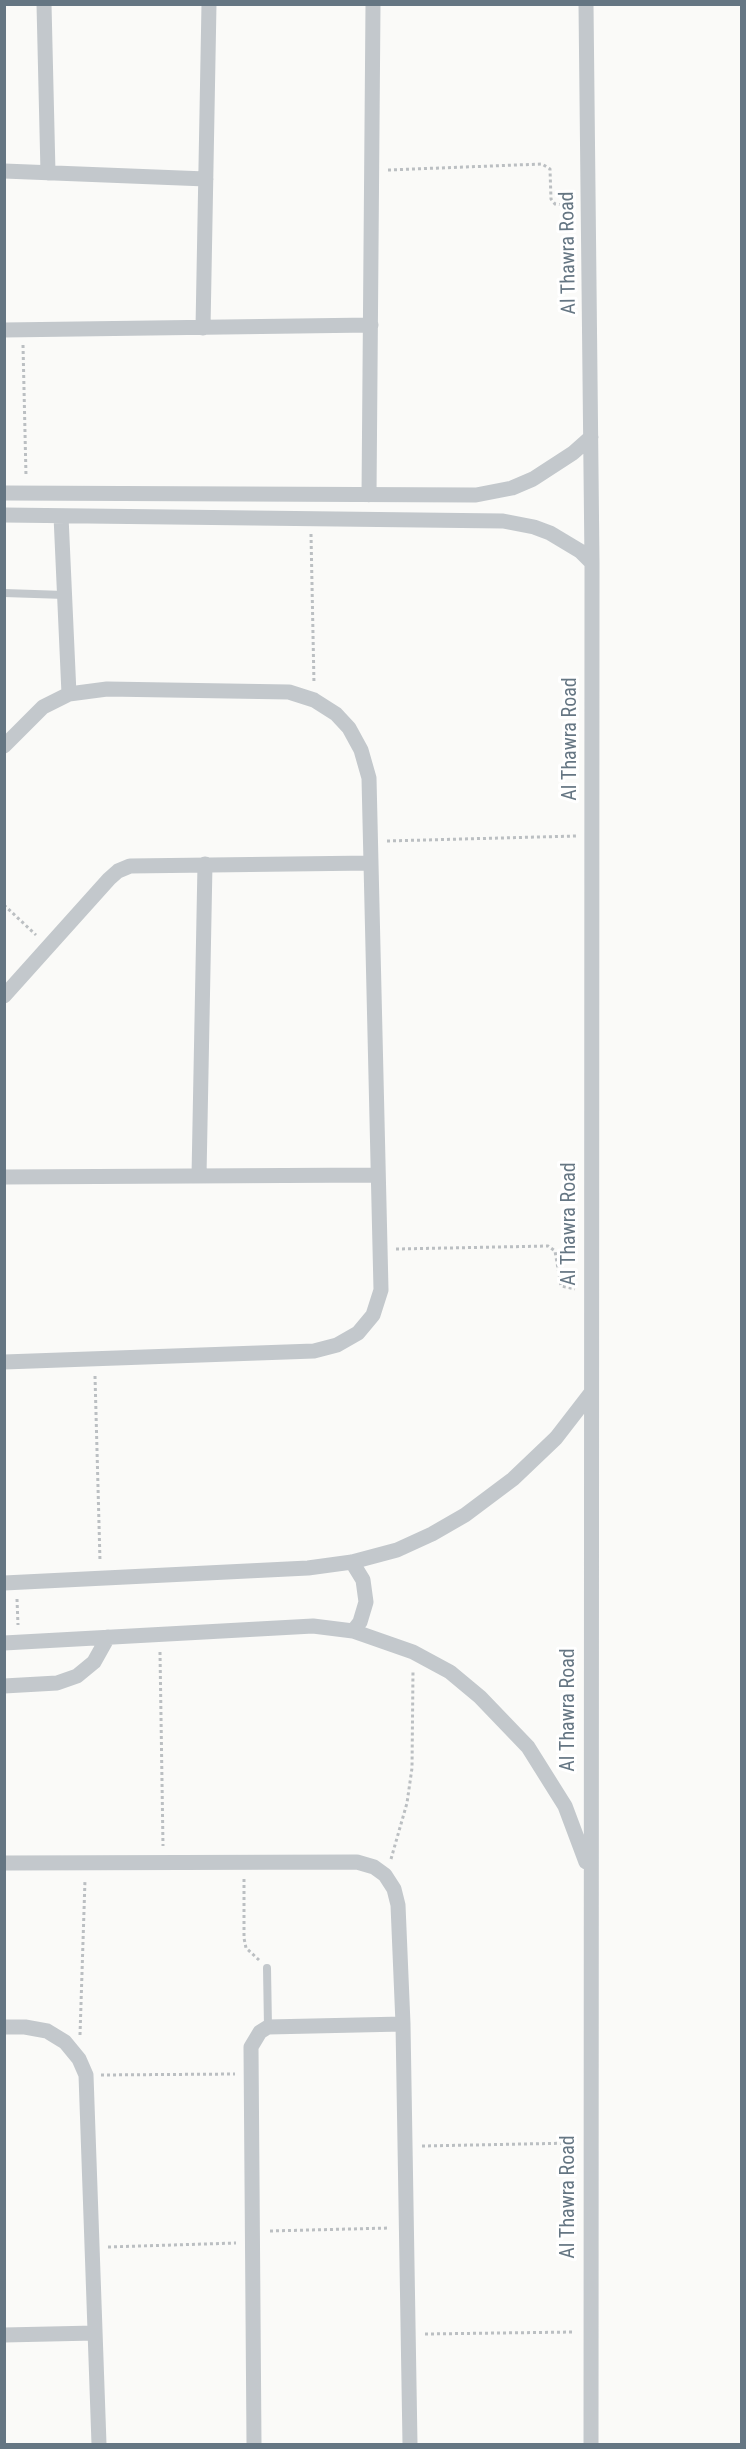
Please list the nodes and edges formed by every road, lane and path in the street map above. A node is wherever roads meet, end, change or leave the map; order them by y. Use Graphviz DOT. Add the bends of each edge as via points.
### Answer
graph roads {
  1 [pos="44,4"];
  2 [pos="209,4"];
  3 [pos="373,4"];
  4 [pos="586,4"];
  5 [pos="4,171"];
  6 [pos="371,171"];
  7 [pos="48,173"];
  8 [pos="206,179"];
  9 [pos="590,206"];
  10 [pos="370,325"];
  11 [pos="203,328"];
  12 [pos="4,330"];
  13 [pos="23,330"];
  14 [pos="591,437"];
  15 [pos="4,493"];
  16 [pos="26,493"];
  17 [pos="152,494"];
  18 [pos="247,495"];
  19 [pos="369,495"];
  20 [pos="476,495"];
  21 [pos="4,515"];
  22 [pos="61,516"];
  23 [pos="151,516"];
  24 [pos="247,517"];
  25 [pos="311,519"];
  26 [pos="476,520"];
  27 [pos="592,563"];
  28 [pos="4,593"];
  29 [pos="65,595"];
  30 [pos="69,694"];
  31 [pos="314,700"];
  32 [pos="6,741"];
  33 [pos="592,835"];
  34 [pos="371,842"];
  35 [pos="371,863"];
  36 [pos="205,864"];
  37 [pos="4,905"];
  38 [pos="48,946"];
  39 [pos="4,996"];
  40 [pos="378,1175"];
  41 [pos="199,1176"];
  42 [pos="4,1177"];
  43 [pos="380,1249"];
  44 [pos="591,1289"];
  45 [pos="94,1359"];
  46 [pos="4,1362"];
  47 [pos="590,1394"];
  48 [pos="352,1562"];
  49 [pos="101,1578"];
  50 [pos="11,1582"];
  51 [pos="353,1631"];
  52 [pos="160,1634"];
  53 [pos="108,1637"];
  54 [pos="11,1642"];
  55 [pos="413,1652"];
  56 [pos="4,1686"];
  57 [pos="4,1863"];
  58 [pos="86,1863"];
  59 [pos="164,1863"];
  60 [pos="244,1863"];
  61 [pos="590,1872"];
  62 [pos="385,1875"];
  63 [pos="267,1968"];
  64 [pos="403,2024"];
  65 [pos="4,2027"];
  66 [pos="268,2027"];
  67 [pos="80,2059"];
  68 [pos="86,2074"];
  69 [pos="252,2074"];
  70 [pos="590,2143"];
  71 [pos="405,2146"];
  72 [pos="406,2227"];
  73 [pos="253,2237"];
  74 [pos="92,2247"];
  75 [pos="591,2332"];
  76 [pos="95,2333"];
  77 [pos="408,2334"];
  78 [pos="4,2335"];
  79 [pos="99,2445"];
  80 [pos="255,2445"];
  81 [pos="410,2445"];
  82 [pos="591,2445"];
  1 -- 7 [label="street"];
  2 -- 8 [label="street"];
  3 -- 6 [label="street"];
  4 -- 9 [label="street, Al Thawra Road"];
  5 -- 7 [label="street"];
  6 -- 9 [label="path" via="542,164 550,170 551,199 555,204"];
  6 -- 10 [label="street"];
  7 -- 8 [label="street"];
  8 -- 11 [label="street"];
  9 -- 14 [label="street, Al Thawra Road"];
  10 -- 11 [label="street"];
  10 -- 19 [label="street"];
  11 -- 13 [label="street"];
  12 -- 13 [label="street"];
  13 -- 16 [label="path"];
  14 -- 20 [label="street" via="533,479"];
  14 -- 27 [label="street, Al Thawra Road"];
  15 -- 16 [label="street"];
  16 -- 17 [label="street"];
  17 -- 18 [label="street"];
  17 -- 23 [label="street"];
  18 -- 19 [label="street"];
  18 -- 24 [label="street"];
  19 -- 20 [label="street"];
  20 -- 26 [label="street"];
  21 -- 22 [label="street"];
  22 -- 23 [label="street"];
  22 -- 29 [label="street"];
  23 -- 24 [label="street"];
  24 -- 25 [label="street"];
  25 -- 26 [label="street"];
  25 -- 31 [label="path"];
  26 -- 27 [label="street" via="534,527 566,541"];
  27 -- 33 [label="street, Al Thawra Road"];
  28 -- 29 [label="lane"];
  29 -- 30 [label="street"];
  30 -- 31 [label="street" via="107,689 260,691 289,692"];
  30 -- 32 [label="street" via="43,707"];
  31 -- 34 [label="street" via="342,721 362,750 369,778"];
  33 -- 34 [label="path"];
  33 -- 44 [label="street, Al Thawra Road"];
  34 -- 35 [label="street"];
  35 -- 36 [label="street"];
  35 -- 40 [label="street"];
  36 -- 38 [label="street" via="142,865 118,872"];
  36 -- 41 [label="street"];
  37 -- 38 [label="path"];
  38 -- 39 [label="street"];
  40 -- 41 [label="street"];
  40 -- 43 [label="street"];
  41 -- 42 [label="street"];
  43 -- 44 [label="path" via="548,1246 555,1251 561,1286"];
  43 -- 45 [label="street" via="381,1290 373,1315 358,1333 337,1345 314,1351"];
  44 -- 47 [label="street, Al Thawra Road"];
  45 -- 46 [label="street"];
  45 -- 49 [label="path"];
  47 -- 48 [label="street" via="556,1438 513,1479 465,1515 397,1550"];
  47 -- 61 [label="street, Al Thawra Road"];
  48 -- 49 [label="street" via="308,1568"];
  48 -- 51 [label="street" via="363,1580 366,1602"];
  49 -- 50 [label="street"];
  50 -- 54 [label="path"];
  51 -- 52 [label="street" via="313,1626"];
  51 -- 55 [label="street"];
  52 -- 53 [label="street"];
  52 -- 59 [label="path"];
  53 -- 54 [label="street"];
  53 -- 56 [label="street" via="93,1662 77,1677 57,1683"];
  55 -- 61 [label="street" via="465,1684 528,1747 565,1806"];
  55 -- 62 [label="path" via="412,1768 402,1825"];
  57 -- 58 [label="street"];
  58 -- 59 [label="street"];
  58 -- 67 [label="path"];
  59 -- 60 [label="street"];
  60 -- 62 [label="street" via="357,1862"];
  60 -- 63 [label="path" via="246,1948"];
  61 -- 70 [label="street, Al Thawra Road"];
  62 -- 64 [label="street" via="394,1888 398,1905"];
  63 -- 66 [label="lane"];
  64 -- 66 [label="street"];
  64 -- 71 [label="street"];
  65 -- 67 [label="street" via="46,2031 65,2042"];
  66 -- 69 [label="street" via="260,2032 252,2047"];
  67 -- 68 [label="street"];
  68 -- 69 [label="path"];
  68 -- 74 [label="street"];
  69 -- 73 [label="street"];
  70 -- 71 [label="path"];
  70 -- 75 [label="street, Al Thawra Road"];
  71 -- 72 [label="street"];
  72 -- 73 [label="path"];
  72 -- 77 [label="street"];
  73 -- 74 [label="path"];
  73 -- 80 [label="street"];
  74 -- 76 [label="street"];
  75 -- 77 [label="path"];
  75 -- 82 [label="street, Al Thawra Road"];
  76 -- 78 [label="street"];
  76 -- 79 [label="street"];
  77 -- 81 [label="street"];
}
